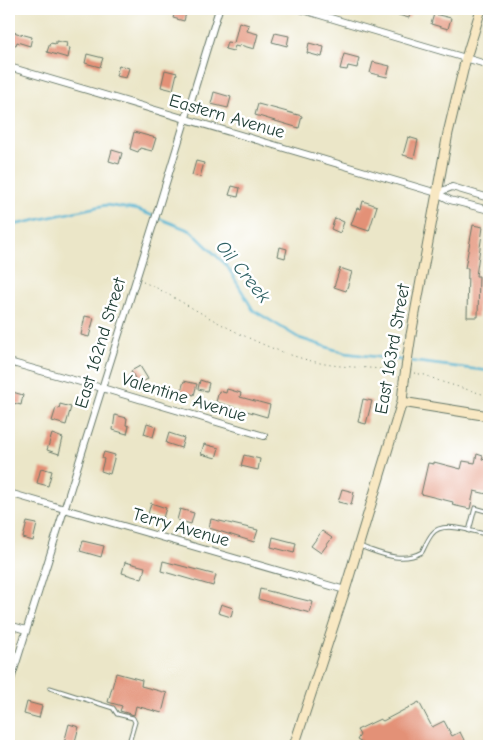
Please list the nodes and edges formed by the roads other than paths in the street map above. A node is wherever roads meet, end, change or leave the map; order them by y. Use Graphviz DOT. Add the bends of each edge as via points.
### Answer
graph roads {
  1 [pos="219,9"];
  2 [pos="300,9"];
  3 [pos="481,9"];
  4 [pos="466,58"];
  5 [pos="489,65"];
  6 [pos="9,67"];
  7 [pos="185,120"];
  8 [pos="437,193"];
  9 [pos="489,198"];
  10 [pos="489,210"];
  11 [pos="9,362"];
  12 [pos="102,388"];
  13 [pos="402,402"];
  14 [pos="489,416"];
  15 [pos="264,436"];
  16 [pos="9,493"];
  17 [pos="64,508"];
  18 [pos="489,512"];
  19 [pos="469,531"];
  20 [pos="489,535"];
  21 [pos="359,546"];
  22 [pos="346,590"];
  23 [pos="9,625"];
  24 [pos="26,630"];
  25 [pos="9,686"];
  26 [pos="50,688"];
  27 [pos="128,746"];
  28 [pos="294,746"];
  1 -- 7 [label="street, East 162nd Street"];
  2 -- 4 [label="street"];
  3 -- 4 [label="street, East 163rd Street"];
  4 -- 5 [label="street"];
  4 -- 8 [label="street, East 163rd Street"];
  6 -- 7 [label="street, Eastern Avenue"];
  7 -- 8 [label="street, Eastern Avenue"];
  7 -- 12 [label="street, East 162nd Street"];
  8 -- 9 [label="street, Eastern Avenue" via="452,187"];
  8 -- 10 [label="street, Eastern Avenue" via="450,200"];
  8 -- 13 [label="street, East 163rd Street, bridge"];
  11 -- 12 [label="street, Valentine Avenue"];
  12 -- 15 [label="street, Valentine Avenue"];
  12 -- 17 [label="street, East 162nd Street"];
  13 -- 14 [label="street"];
  13 -- 21 [label="street, East 163rd Street"];
  16 -- 17 [label="street, Terry Avenue"];
  17 -- 22 [label="street, Terry Avenue"];
  17 -- 24 [label="street, East 162nd Street"];
  18 -- 19 [label="lane" via="475,508"];
  19 -- 20 [label="lane"];
  19 -- 21 [label="lane" via="444,526 436,529 422,552 404,558"];
  21 -- 22 [label="street, East 163rd Street"];
  22 -- 28 [label="street, East 163rd Street"];
  23 -- 24 [label="street"];
  24 -- 25 [label="street, East 162nd Street"];
  26 -- 27 [label="lane" via="113,708 117,714 133,718 135,722"];
}
